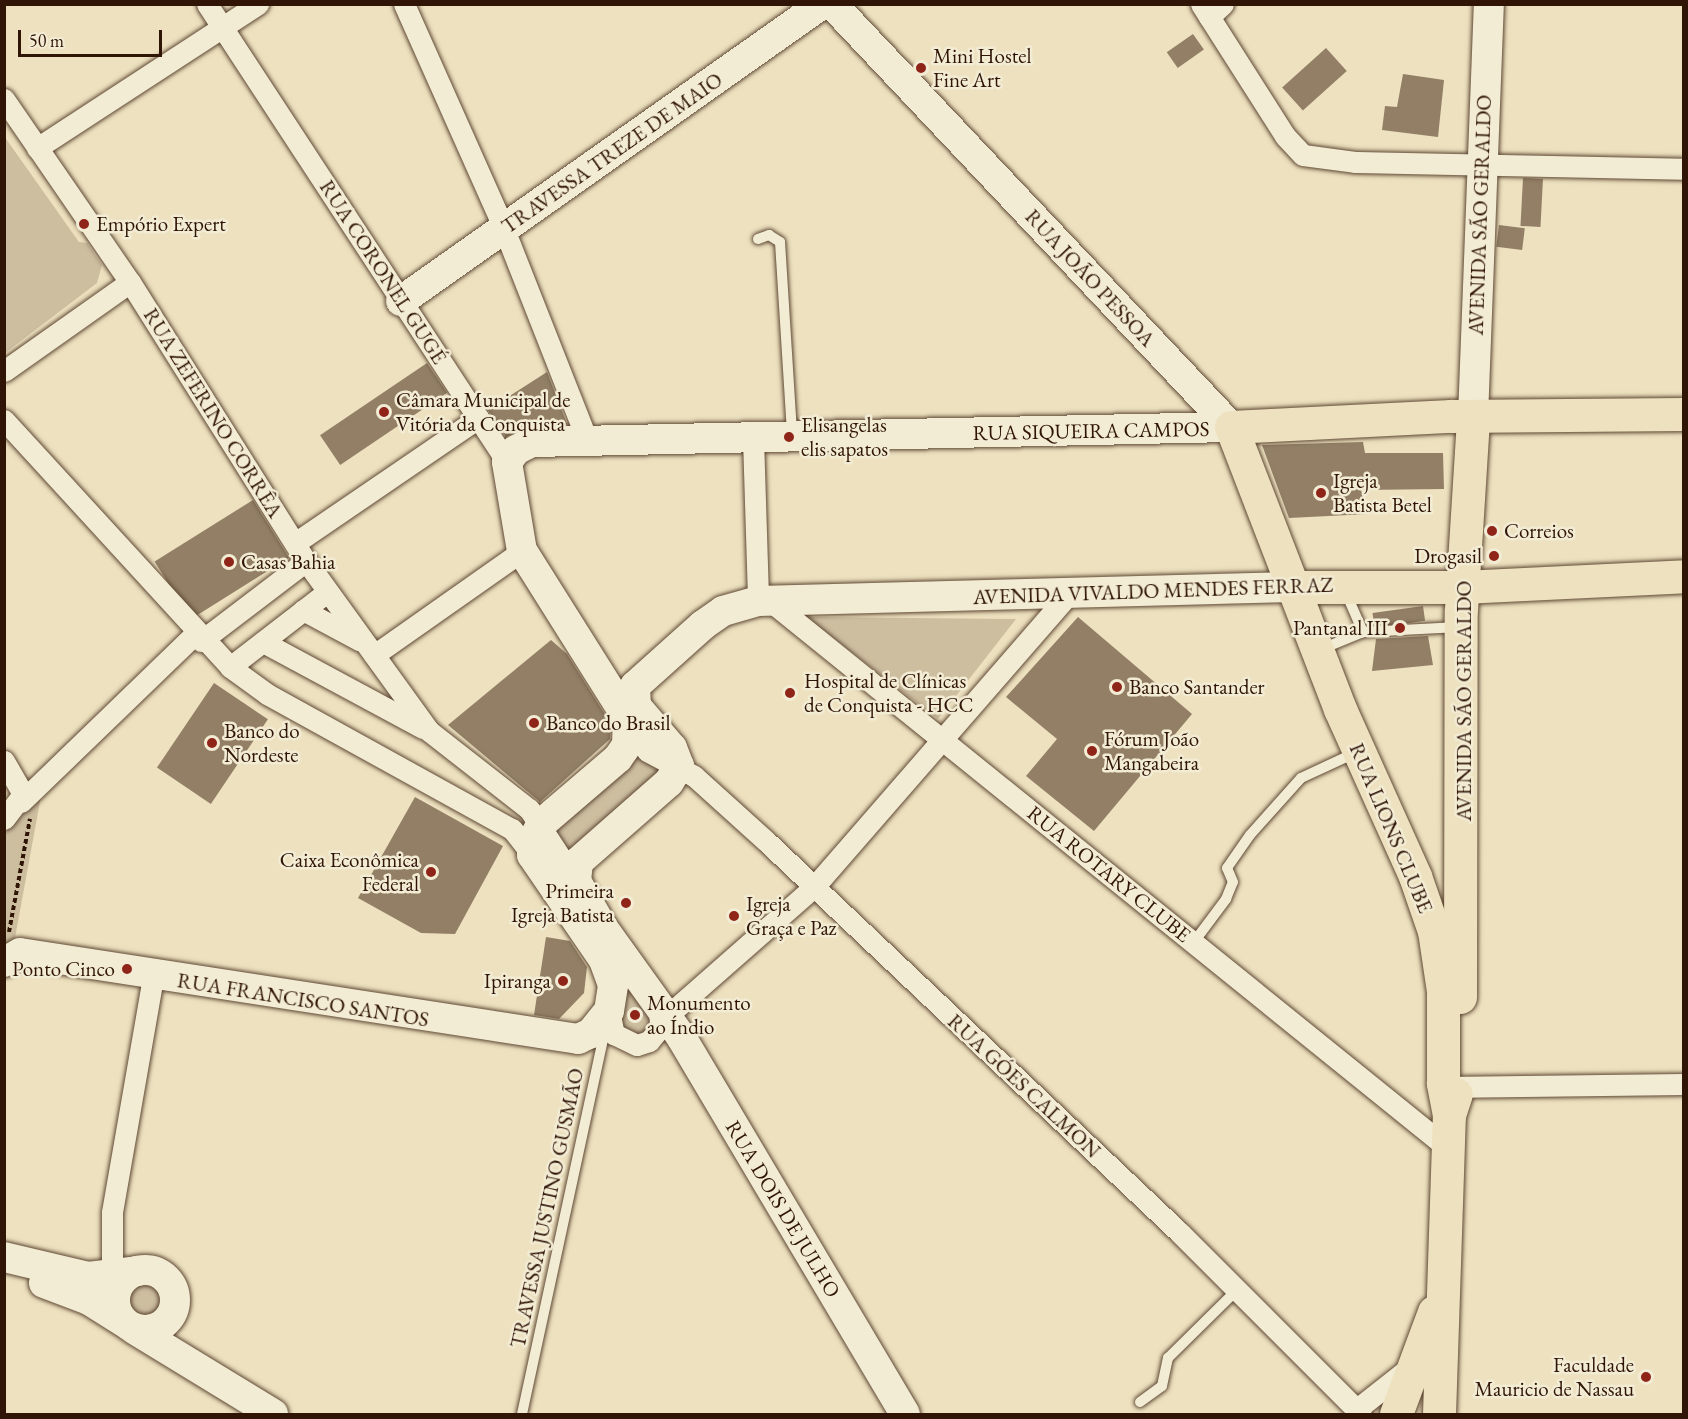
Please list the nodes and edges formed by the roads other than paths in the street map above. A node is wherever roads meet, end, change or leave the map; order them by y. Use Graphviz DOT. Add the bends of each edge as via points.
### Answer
graph roads {
  1 [pos="207,4"];
  2 [pos="258,4"];
  3 [pos="404,4"];
  4 [pos="822,4"];
  5 [pos="832,4"];
  6 [pos="1489,4"];
  7 [pos="1211,9"];
  8 [pos="223,28"];
  9 [pos="4,99"];
  10 [pos="37,147"];
  11 [pos="1481,166"];
  12 [pos="1683,169"];
  13 [pos="504,229"];
  14 [pos="758,239"];
  15 [pos="130,282"];
  16 [pos="401,301"];
  17 [pos="4,371"];
  18 [pos="1683,414"];
  19 [pos="1473,417"];
  20 [pos="478,418"];
  21 [pos="4,420"];
  22 [pos="1231,427"];
  23 [pos="792,437"];
  24 [pos="753,438"];
  25 [pos="588,442"];
  26 [pos="507,462"];
  27 [pos="522,551"];
  28 [pos="301,552"];
  29 [pos="1683,576"];
  30 [pos="1339,586"];
  31 [pos="1292,587"];
  32 [pos="1463,587"];
  33 [pos="327,592"];
  34 [pos="1070,593"];
  35 [pos="763,601"];
  36 [pos="303,610"];
  37 [pos="1462,627"];
  38 [pos="1363,632"];
  39 [pos="198,638"];
  40 [pos="263,642"];
  41 [pos="369,649"];
  42 [pos="1319,650"];
  43 [pos="230,667"];
  44 [pos="644,675"];
  45 [pos="600,676"];
  46 [pos="628,729"];
  47 [pos="429,731"];
  48 [pos="942,738"];
  49 [pos="1359,751"];
  50 [pos="7,763"];
  51 [pos="679,766"];
  52 [pos="28,795"];
  53 [pos="4,819"];
  54 [pos="541,824"];
  55 [pos="532,855"];
  56 [pos="577,872"];
  57 [pos="1415,876"];
  58 [pos="1463,876"];
  59 [pos="814,887"];
  60 [pos="1194,942"];
  61 [pos="7,960"];
  62 [pos="153,976"];
  63 [pos="660,1006"];
  64 [pos="607,1013"];
  65 [pos="1683,1084"];
  66 [pos="1450,1096"];
  67 [pos="1449,1149"];
  68 [pos="4,1257"];
  69 [pos="125,1266"];
  70 [pos="4,1269"];
  71 [pos="1237,1290"];
  72 [pos="129,1325"];
  73 [pos="1427,1364"];
  74 [pos="1140,1402"];
  75 [pos="1359,1412"];
  76 [pos="265,1413"];
  77 [pos="522,1414"];
  78 [pos="905,1414"];
  79 [pos="1396,1414"];
  80 [pos="1439,1414"];
  1 -- 8 [label="street, RUA CORONEL GUGÉ"];
  2 -- 8 [label="street"];
  3 -- 13 [label="street"];
  4 -- 13 [label="street, TRAVESSA TREZE DE MAIO"];
  5 -- 22 [label="street, RUA JOÃO PESSOA"];
  6 -- 11 [label="street, AVENIDA SÃO GERALDO"];
  7 -- 11 [label="street" via="1303,155 1355,162"];
  8 -- 10 [label="street"];
  8 -- 16 [label="street, RUA CORONEL GUGÉ"];
  9 -- 10 [label="street, RUA ZEFERINO CORRÊA"];
  10 -- 15 [label="street, RUA ZEFERINO CORRÊA"];
  11 -- 12 [label="street"];
  11 -- 19 [label="street, AVENIDA SÃO GERALDO"];
  13 -- 16 [label="street, TRAVESSA TREZE DE MAIO"];
  13 -- 25 [label="street"];
  14 -- 23 [label="lane" via="768,235 780,242"];
  15 -- 17 [label="street"];
  15 -- 28 [label="street, RUA ZEFERINO CORRÊA"];
  16 -- 20 [label="street, RUA CORONEL GUGÉ"];
  18 -- 19 [label="main road, RUA SIQUEIRA CAMPOS"];
  19 -- 22 [label="main road, RUA SIQUEIRA CAMPOS"];
  19 -- 32 [label="main road, AVENIDA SÃO GERALDO"];
  20 -- 26 [label="street, RUA CORONEL GUGÉ"];
  20 -- 28 [label="street"];
  21 -- 39 [label="street"];
  22 -- 23 [label="street, RUA SIQUEIRA CAMPOS"];
  22 -- 31 [label="main road, RUA JOÃO PESSOA"];
  23 -- 24 [label="street, RUA SIQUEIRA CAMPOS"];
  24 -- 25 [label="street, RUA SIQUEIRA CAMPOS"];
  24 -- 35 [label="street"];
  25 -- 26 [label="street, RUA SIQUEIRA CAMPOS" via="523,444"];
  26 -- 27 [label="street, RUA CORONEL GUGÉ"];
  27 -- 41 [label="street"];
  27 -- 45 [label="street, RUA CORONEL GUGÉ"];
  28 -- 33 [label="street, RUA ZEFERINO CORRÊA"];
  28 -- 39 [label="street"];
  29 -- 32 [label="main road, AVENIDA VIVALDO MENDES FERRAZ"];
  30 -- 31 [label="main road, AVENIDA VIVALDO MENDES FERRAZ"];
  30 -- 32 [label="main road, AVENIDA VIVALDO MENDES FERRAZ"];
  30 -- 38 [label="lane" via="1348,595"];
  31 -- 34 [label="street, AVENIDA VIVALDO MENDES FERRAZ"];
  31 -- 42 [label="main road, RUA LIONS CLUBE"];
  32 -- 37 [label="main road, AVENIDA SÃO GERALDO"];
  33 -- 36 [label="street"];
  33 -- 41 [label="street, RUA ZEFERINO CORRÊA"];
  34 -- 35 [label="street, AVENIDA VIVALDO MENDES FERRAZ"];
  34 -- 48 [label="street"];
  35 -- 44 [label="street, AVENIDA VIVALDO MENDES FERRAZ" via="723,611"];
  35 -- 48 [label="street, RUA ROTARY CLUBE"];
  36 -- 40 [label="street"];
  36 -- 41 [label="street"];
  37 -- 38 [label="lane"];
  37 -- 58 [label="main road, AVENIDA SÃO GERALDO"];
  38 -- 42 [label="lane"];
  39 -- 43 [label="street"];
  39 -- 52 [label="street"];
  40 -- 43 [label="street"];
  40 -- 47 [label="street"];
  41 -- 47 [label="street, RUA ZEFERINO CORRÊA"];
  42 -- 49 [label="main road, RUA LIONS CLUBE"];
  43 -- 55 [label="street" via="267,694 512,829"];
  44 -- 45 [label="street" via="617,686"];
  44 -- 51 [label="street" via="633,694 636,706 672,748"];
  45 -- 46 [label="street, RUA CORONEL GUGÉ"];
  46 -- 51 [label="street, RUA GÓES CALMON" via="647,751"];
  46 -- 54 [label="street" via="618,758"];
  47 -- 54 [label="street" via="529,809"];
  48 -- 59 [label="street"];
  48 -- 60 [label="street, RUA ROTARY CLUBE"];
  49 -- 57 [label="main road, RUA LIONS CLUBE"];
  49 -- 60 [label="lane" via="1301,778 1250,835 1227,868 1233,882 1226,899"];
  50 -- 52 [label="street"];
  51 -- 56 [label="street" via="669,782"];
  51 -- 59 [label="street, RUA GÓES CALMON"];
  52 -- 53 [label="street"];
  54 -- 55 [label="street" via="532,842"];
  54 -- 56 [label="street"];
  55 -- 64 [label="street" via="604,960 612,985"];
  56 -- 63 [label="street, RUA DOIS DE JULHO" via="603,928"];
  57 -- 58 [label="main road" via="1431,859 1440,857"];
  57 -- 66 [label="main road, RUA LIONS CLUBE" via="1434,932 1443,991"];
  58 -- 66 [label="main road, AVENIDA SÃO GERALDO"];
  59 -- 63 [label="street"];
  59 -- 71 [label="street, RUA GÓES CALMON"];
  60 -- 67 [label="street, RUA ROTARY CLUBE"];
  61 -- 62 [label="street, RUA FRANCISCO SANTOS" via="20,953"];
  62 -- 64 [label="street, RUA FRANCISCO SANTOS" via="558,1040 578,1040"];
  62 -- 69 [label="street" via="111,1212"];
  63 -- 64 [label="street" via="635,990"];
  63 -- 64 [label="street" via="660,1028 641,1044 624,1043 614,1034"];
  63 -- 78 [label="street, RUA DOIS DE JULHO"];
  64 -- 77 [label="lane, TRAVESSA JUSTINO GUSMÃO"];
  65 -- 66 [label="street"];
  66 -- 67 [label="main road, AVENIDA SÃO GERALDO"];
  67 -- 73 [label="main road, AVENIDA SÃO GERALDO" via="1443,1288"];
  68 -- 69 [label="street" via="87,1277"];
  69 -- 72 [label="street" via="115,1306"];
  69 -- 72 [label="street" via="163,1276 175,1299 165,1324 152,1330"];
  70 -- 72 [label="street" via="88,1300"];
  71 -- 74 [label="lane" via="1168,1358 1162,1386"];
  71 -- 75 [label="street, RUA GÓES CALMON"];
  72 -- 76 [label="street"];
  73 -- 75 [label="street"];
  73 -- 79 [label="main road, AVENIDA SÃO GERALDO"];
  73 -- 80 [label="main road, AVENIDA SÃO GERALDO"];
}
